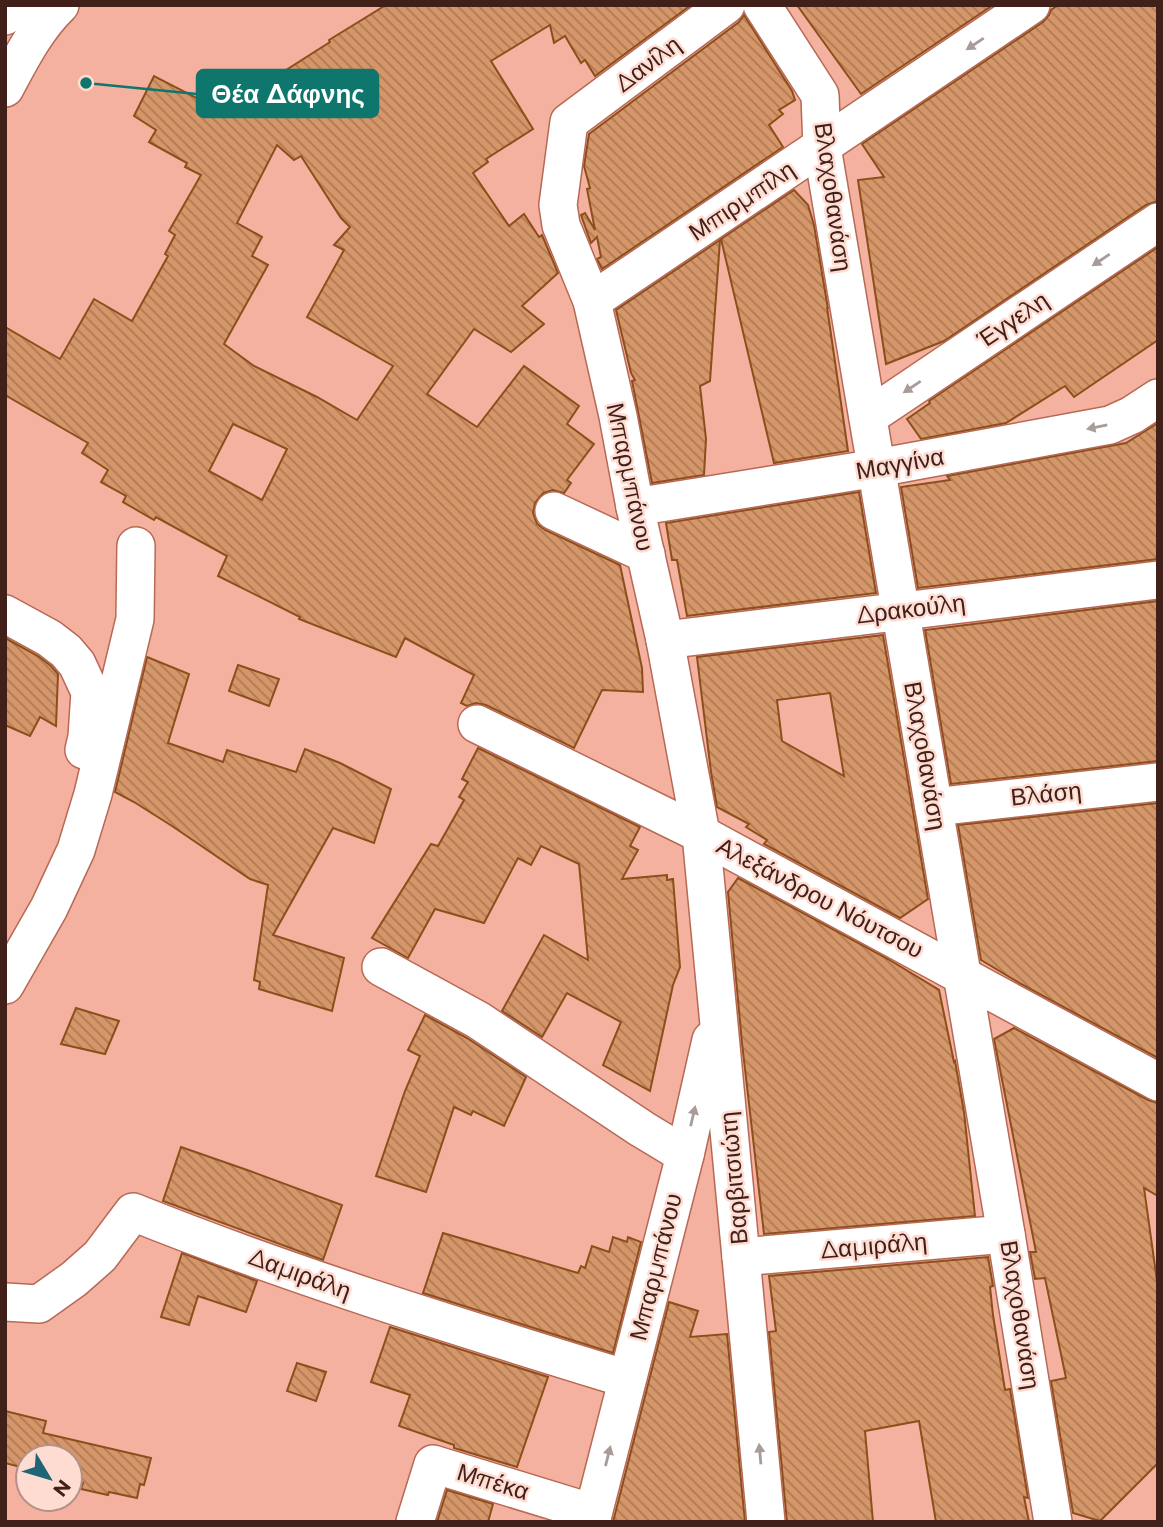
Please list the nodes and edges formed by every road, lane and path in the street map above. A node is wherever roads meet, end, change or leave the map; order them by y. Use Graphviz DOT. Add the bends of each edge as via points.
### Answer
graph roads {
  1 [pos="16,5"];
  2 [pos="60,5"];
  3 [pos="726,5"];
  4 [pos="762,5"];
  5 [pos="1031,5"];
  6 [pos="5,16"];
  7 [pos="5,88"];
  8 [pos="569,122"];
  9 [pos="822,147"];
  10 [pos="1158,222"];
  11 [pos="592,301"];
  12 [pos="1158,398"];
  13 [pos="868,417"];
  14 [pos="877,468"];
  15 [pos="635,507"];
  16 [pos="554,511"];
  17 [pos="136,546"];
  18 [pos="646,554"];
  19 [pos="1158,580"];
  20 [pos="901,610"];
  21 [pos="5,614"];
  22 [pos="665,640"];
  23 [pos="477,724"];
  24 [pos="1158,782"];
  25 [pos="934,807"];
  26 [pos="702,834"];
  27 [pos="49,908"];
  28 [pos="381,967"];
  29 [pos="963,975"];
  30 [pos="5,985"];
  31 [pos="718,1011"];
  32 [pos="1158,1082"];
  33 [pos="685,1155"];
  34 [pos="1006,1234"];
  35 [pos="741,1257"];
  36 [pos="5,1301"];
  37 [pos="628,1379"];
  38 [pos="592,1518"];
  39 [pos="415,1522"];
  40 [pos="766,1522"];
  41 [pos="1053,1522"];
  1 -- 6 [label="street"];
  2 -- 7 [label="street" via="49,15"];
  3 -- 8 [label="street, Δανίλη"];
  4 -- 9 [label="street, Βλαχοθανάση" via="820,95"];
  5 -- 9 [label="street, Μπιρμπίλη, one-way"];
  8 -- 11 [label="street, Μπαρμπάνου" via="558,205 561,226"];
  9 -- 11 [label="street, Μπιρμπίλη"];
  9 -- 13 [label="street, Βλαχοθανάση"];
  10 -- 13 [label="street, Έγγελη, one-way"];
  11 -- 15 [label="street, Μπαρμπάνου"];
  12 -- 14 [label="street, Μαγγίνα, one-way" via="1110,425"];
  13 -- 14 [label="street, Βλαχοθανάση"];
  14 -- 15 [label="street, Μαγγίνα"];
  14 -- 20 [label="street, Βλαχοθανάση"];
  15 -- 18 [label="street, Μπαρμπάνου"];
  16 -- 18 [label="street"];
  17 -- 27 [label="street" via="135,619 100,767 76,850"];
  18 -- 22 [label="street, Μπαρμπάνου"];
  19 -- 20 [label="street, Δρακούλη"];
  20 -- 22 [label="street, Δρακούλη"];
  20 -- 25 [label="street, Βλαχοθανάση"];
  21 -- 27 [label="street" via="66,651 90,692 87,737"];
  22 -- 26 [label="street, Μπαρμπάνου"];
  23 -- 26 [label="street, Αλεξάνδρου Νόυτσου"];
  24 -- 25 [label="street, Βλάση"];
  25 -- 29 [label="street, Βλαχοθανάση"];
  26 -- 29 [label="street, Αλεξάνδρου Νόυτσου"];
  26 -- 31 [label="street, Βαρβιτσιώτη"];
  27 -- 30 [label="street"];
  28 -- 33 [label="street" via="478,1020"];
  29 -- 32 [label="street, Αλεξάνδρου Νόυτσου"];
  29 -- 34 [label="street, Βλαχοθανάση"];
  33 -- 31 [label="street, Μπαρμπάνου, one-way"];
  31 -- 35 [label="street, Βαρβιτσιώτη"];
  33 -- 37 [label="street, Μπαρμπάνου"];
  34 -- 35 [label="street, Δαμιράλη"];
  34 -- 41 [label="street, Βλαχοθανάση"];
  40 -- 35 [label="street, Βαρβιτσιώτη, one-way"];
  36 -- 37 [label="street, Δαμιράλη" via="39,1304 100,1256 134,1212 372,1300"];
  38 -- 37 [label="street, Μπαρμπάνου, one-way"];
  38 -- 39 [label="street, Μπέκα" via="433,1464"];
}
